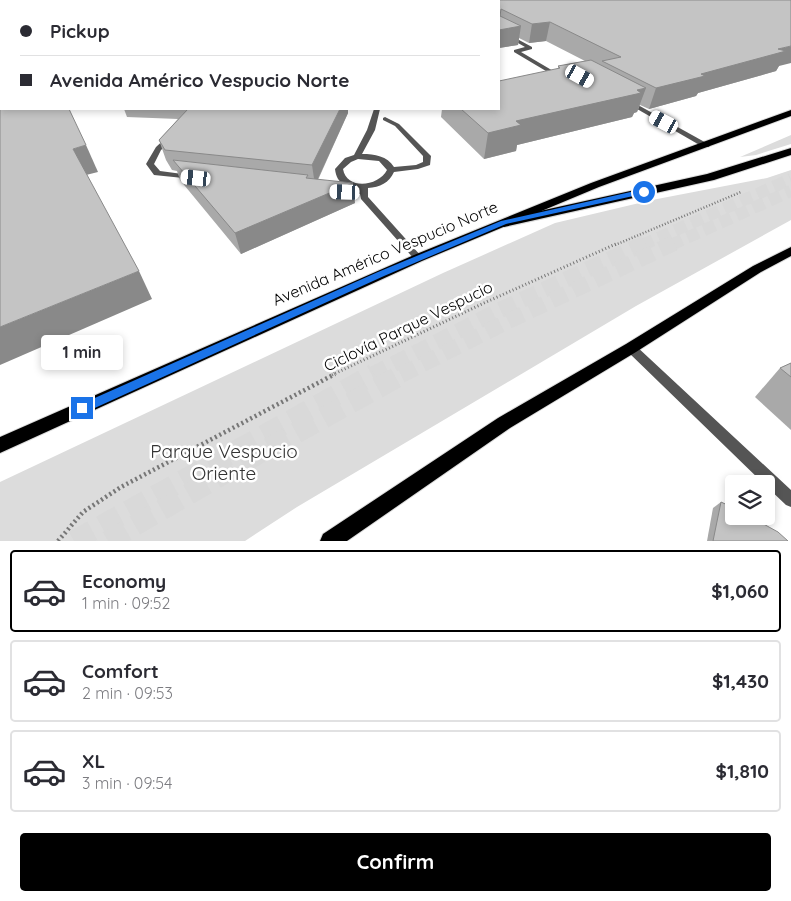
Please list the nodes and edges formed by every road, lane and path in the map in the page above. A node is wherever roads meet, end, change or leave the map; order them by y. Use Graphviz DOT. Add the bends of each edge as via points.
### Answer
graph roads {
  1 [pos="500,31"];
  2 [pos="564,76"];
  3 [pos="622,99"];
  4 [pos="377,110"];
  5 [pos="791,113"];
  6 [pos="385,119"];
  7 [pos="177,134"];
  8 [pos="706,145"];
  9 [pos="791,151"];
  10 [pos="357,157"];
  11 [pos="392,170"];
  12 [pos="196,178"];
  13 [pos="364,189"];
  14 [pos="748,189"];
  15 [pos="336,191"];
  16 [pos="504,223"];
  17 [pos="791,250"];
  18 [pos="418,258"];
  19 [pos="631,348"];
  20 [pos="0,445"];
  21 [pos="791,500"];
  22 [pos="58,541"];
  23 [pos="330,541"];
  1 -- 2 [label="street" via="530,48 516,51 556,76"];
  3 -- 8 [label="street"];
  4 -- 10 [label="street"];
  5 -- 8 [label="main road, Avenida Américo Vespucio Norte"];
  6 -- 11 [label="street" via="397,125 427,156 427,163 418,167"];
  7 -- 12 [label="street" via="163,142 150,164 158,173"];
  8 -- 16 [label="main road, Avenida Américo Vespucio Norte" via="595,185"];
  9 -- 16 [label="highway" via="710,176"];
  10 -- 11 [label="street" via="380,159"];
  10 -- 13 [label="street" via="342,164 338,174 347,183"];
  11 -- 13 [label="street" via="387,179"];
  13 -- 15 [label="street"];
  13 -- 18 [label="street" via="364,197"];
  14 -- 22 [label="path, Ciclovía Parque Vespucio" via="484,303 332,376 121,487 83,512"];
  16 -- 18 [label="main road, Avenida Américo Vespucio Norte"];
  17 -- 19 [label="main road"];
  18 -- 20 [label="main road, Avenida Américo Vespucio Norte"];
  19 -- 21 [label="street"];
  19 -- 23 [label="main road" via="504,423"];
}
